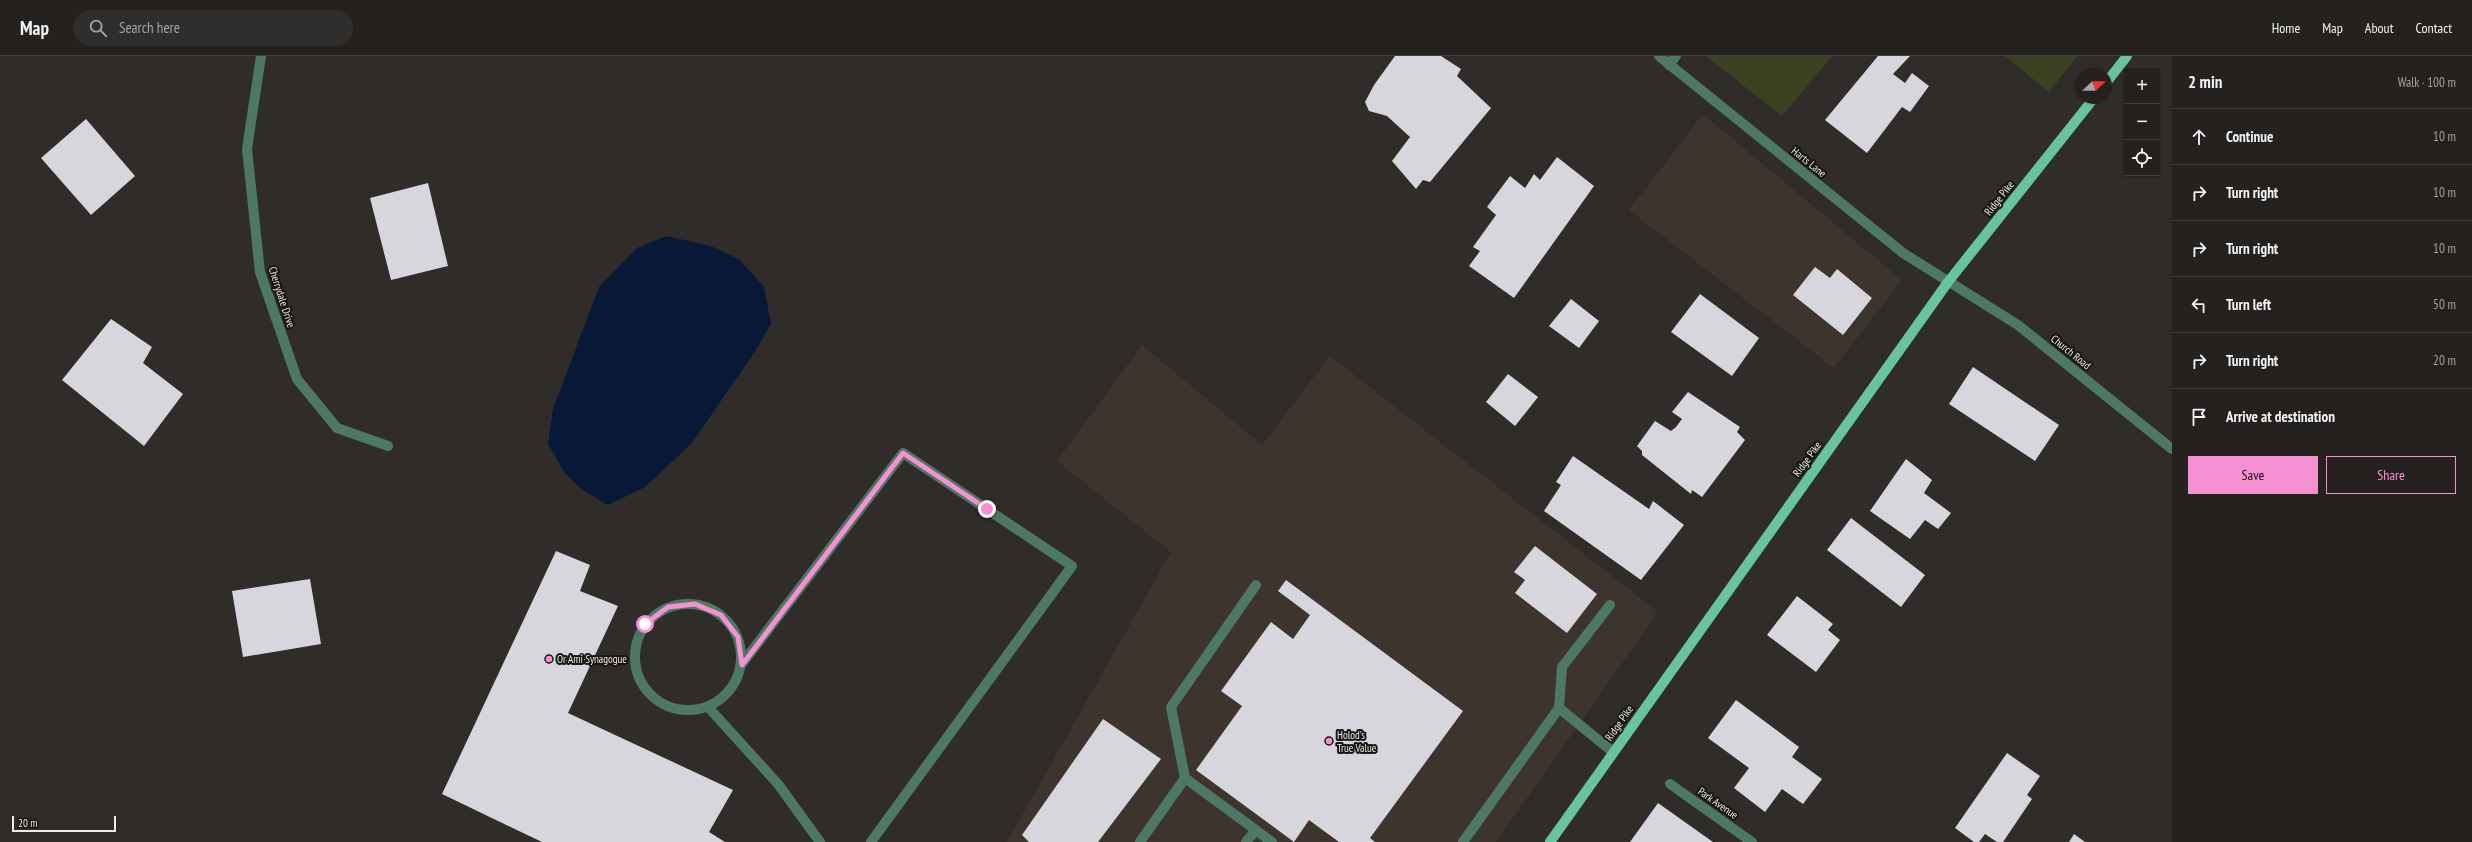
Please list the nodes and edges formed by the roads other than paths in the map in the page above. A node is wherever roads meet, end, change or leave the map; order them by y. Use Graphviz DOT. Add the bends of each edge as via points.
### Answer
graph roads {
  1 [pos="261,56"];
  2 [pos="1659,56"];
  3 [pos="1676,56"];
  4 [pos="2127,56"];
  5 [pos="1669,65"];
  6 [pos="2112,75"];
  7 [pos="2089,104"];
  8 [pos="1948,282"];
  9 [pos="388,446"];
  10 [pos="2172,449"];
  11 [pos="1256,585"];
  12 [pos="1610,605"];
  13 [pos="742,665"];
  14 [pos="709,708"];
  15 [pos="1559,708"];
  16 [pos="1613,752"];
  17 [pos="1185,778"];
  18 [pos="1670,784"];
  19 [pos="1256,830"];
  20 [pos="820,842"];
  21 [pos="871,842"];
  22 [pos="1140,842"];
  23 [pos="1246,842"];
  24 [pos="1272,842"];
  25 [pos="1463,842"];
  26 [pos="1550,842"];
  27 [pos="1752,842"];
  1 -- 9 [label="street, Cherrydale Drive" via="247,149 260,272 297,379 337,428"];
  2 -- 5 [label="street, Harts Lane"];
  3 -- 5 [label="street"];
  4 -- 6 [label="main road"];
  5 -- 8 [label="street, Harts Lane" via="1903,253"];
  7 -- 8 [label="main road, Ridge Pike"];
  8 -- 10 [label="street, Church Road" via="2018,325"];
  8 -- 16 [label="main road, Ridge Pike"];
  11 -- 17 [label="street" via="1171,707"];
  12 -- 15 [label="street" via="1562,668"];
  13 -- 14 [label="street" via="731,691"];
  13 -- 14 [label="street" via="738,637 721,615 695,604 668,607 645,624 635,650 638,678 655,700 681,711"];
  13 -- 21 [label="street" via="903,453 1072,566"];
  14 -- 20 [label="street" via="778,784"];
  15 -- 16 [label="street"];
  15 -- 25 [label="street"];
  16 -- 26 [label="main road, Ridge Pike"];
  17 -- 19 [label="street"];
  17 -- 22 [label="street"];
  18 -- 27 [label="street, Park Avenue"];
  19 -- 23 [label="street"];
  19 -- 24 [label="street"];
}
